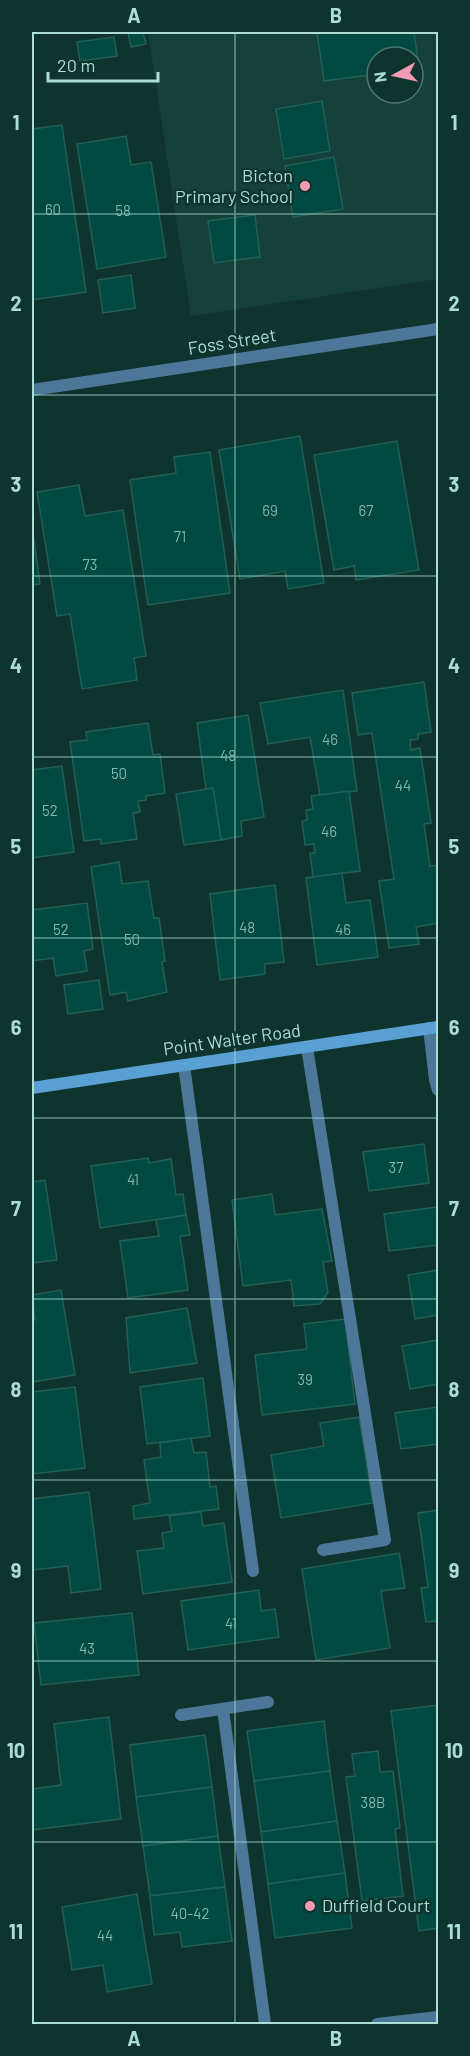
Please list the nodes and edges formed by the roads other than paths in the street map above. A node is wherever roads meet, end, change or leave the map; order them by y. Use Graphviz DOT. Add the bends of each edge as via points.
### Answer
graph roads {
  1 [pos="438,329"];
  2 [pos="32,390"];
  3 [pos="434,1028"];
  4 [pos="307,1047"];
  5 [pos="184,1065"];
  6 [pos="32,1088"];
  7 [pos="438,1090"];
  8 [pos="323,1550"];
  9 [pos="254,1571"];
  10 [pos="268,1702"];
  11 [pos="223,1709"];
  12 [pos="182,1714"];
  13 [pos="438,2017"];
  14 [pos="265,2025"];
  15 [pos="377,2025"];
  1 -- 2 [label="street, Foss Street"];
  3 -- 4 [label="main road, Point Walter Road"];
  3 -- 7 [label="street"];
  4 -- 5 [label="main road, Point Walter Road"];
  4 -- 8 [label="street" via="385,1540"];
  5 -- 6 [label="main road, Point Walter Road"];
  5 -- 9 [label="street"];
  10 -- 11 [label="street"];
  11 -- 12 [label="street"];
  11 -- 14 [label="street"];
  13 -- 15 [label="street"];
}
